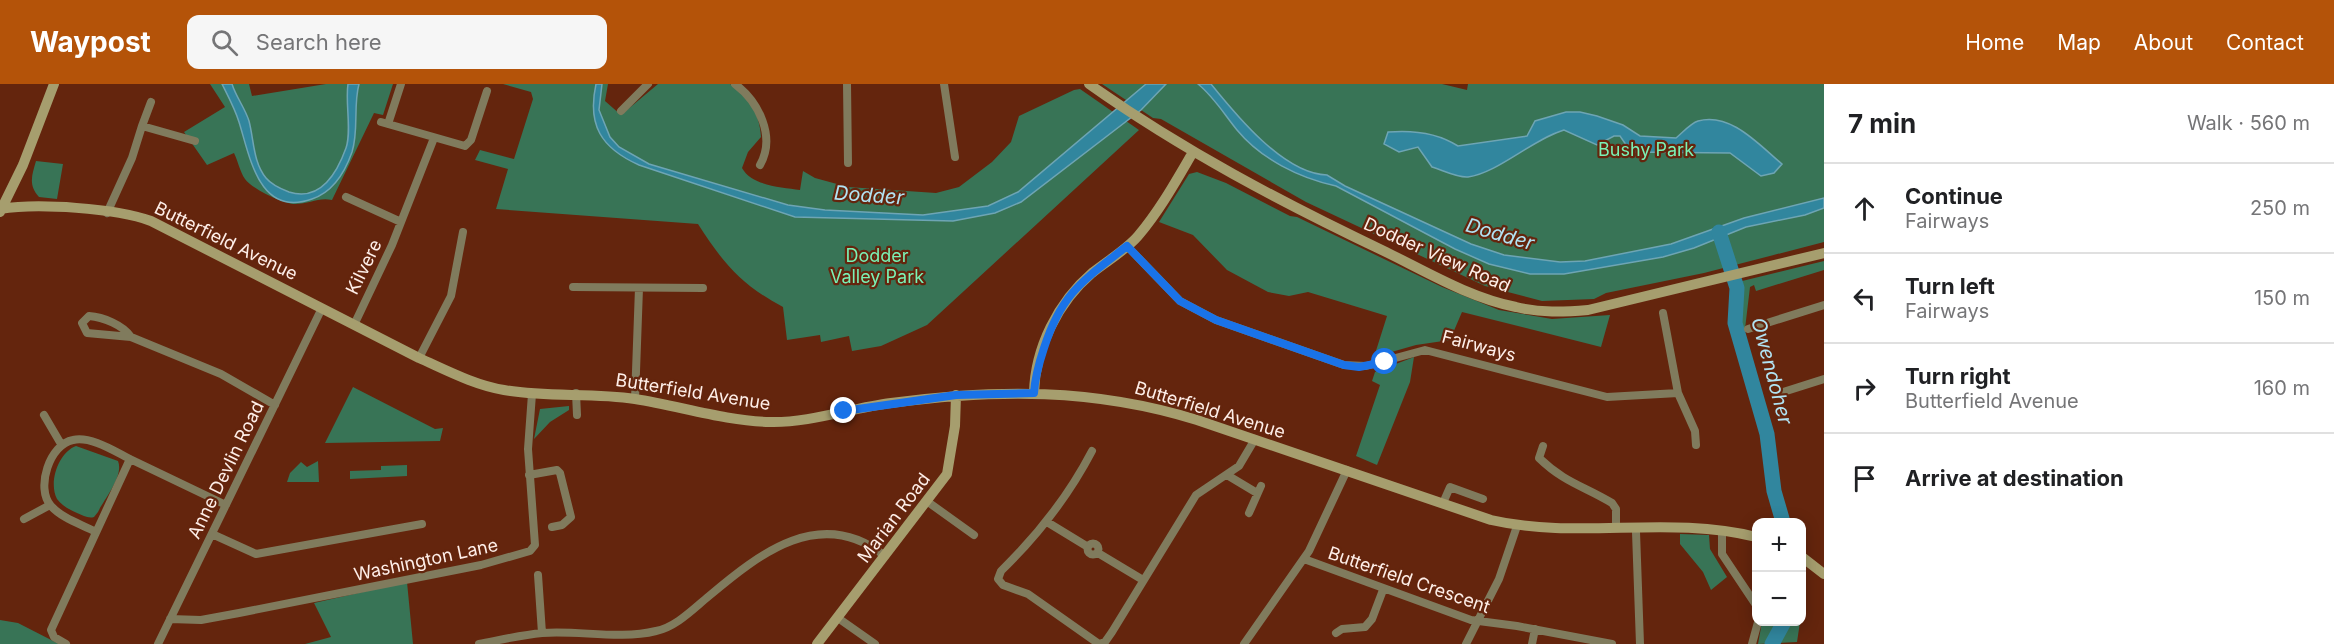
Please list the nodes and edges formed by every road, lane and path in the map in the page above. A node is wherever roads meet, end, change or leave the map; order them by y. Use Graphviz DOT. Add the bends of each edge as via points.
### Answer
graph roads {
  1 [pos="54,84"];
  2 [pos="401,84"];
  3 [pos="648,84"];
  4 [pos="735,84"];
  5 [pos="847,84"];
  6 [pos="944,84"];
  7 [pos="1089,84"];
  8 [pos="487,91"];
  9 [pos="151,102"];
  10 [pos="621,111"];
  11 [pos="142,126"];
  12 [pos="434,138"];
  13 [pos="195,141"];
  14 [pos="1193,152"];
  15 [pos="955,157"];
  16 [pos="848,163"];
  17 [pos="760,165"];
  18 [pos="346,197"];
  19 [pos="1,210"];
  20 [pos="107,213"];
  21 [pos="401,222"];
  22 [pos="463,232"];
  23 [pos="1127,246"];
  24 [pos="1824,253"];
  25 [pos="573,287"];
  26 [pos="639,288"];
  27 [pos="703,288"];
  28 [pos="1824,305"];
  29 [pos="322,308"];
  30 [pos="1663,312"];
  31 [pos="354,325"];
  32 [pos="1748,329"];
  33 [pos="131,337"];
  34 [pos="419,358"];
  35 [pos="1824,379"];
  36 [pos="576,393"];
  37 [pos="1034,393"];
  38 [pos="1678,393"];
  39 [pos="1780,393"];
  40 [pos="532,394"];
  41 [pos="956,395"];
  42 [pos="635,399"];
  43 [pos="275,405"];
  44 [pos="44,415"];
  45 [pos="577,415"];
  46 [pos="1254,439"];
  47 [pos="61,444"];
  48 [pos="1696,445"];
  49 [pos="1544,446"];
  50 [pos="1092,451"];
  51 [pos="130,459"];
  52 [pos="1347,470"];
  53 [pos="529,475"];
  54 [pos="1227,475"];
  55 [pos="1483,499"];
  56 [pos="928,502"];
  57 [pos="1443,503"];
  58 [pos="50,505"];
  59 [pos="226,505"];
  60 [pos="1249,513"];
  61 [pos="24,519"];
  62 [pos="1047,522"];
  63 [pos="422,524"];
  64 [pos="1517,526"];
  65 [pos="552,527"];
  66 [pos="1616,528"];
  67 [pos="1722,530"];
  68 [pos="96,532"];
  69 [pos="1636,532"];
  70 [pos="212,534"];
  71 [pos="974,535"];
  72 [pos="1752,536"];
  73 [pos="885,556"];
  74 [pos="1806,559"];
  75 [pos="1304,560"];
  76 [pos="1806,560"];
  77 [pos="1824,566"];
  78 [pos="1824,574"];
  79 [pos="538,575"];
  80 [pos="1143,580"];
  81 [pos="1383,590"];
  82 [pos="1752,599"];
  83 [pos="838,618"];
  84 [pos="170,619"];
  85 [pos="1479,622"];
  86 [pos="1757,626"];
  87 [pos="1535,629"];
  88 [pos="543,633"];
  89 [pos="1336,633"];
  90 [pos="602,634"];
  91 [pos="66,644"];
  92 [pos="158,644"];
  93 [pos="479,644"];
  94 [pos="600,644"];
  95 [pos="817,644"];
  96 [pos="875,644"];
  97 [pos="1244,644"];
  98 [pos="1466,644"];
  99 [pos="1532,644"];
  100 [pos="1612,644"];
  101 [pos="1640,644"];
  102 [pos="1752,644"];
  1 -- 19 [label="main road"];
  2 -- 12 [label="street" via="384,123"];
  3 -- 10 [label="street"];
  4 -- 17 [label="street" via="756,105 764,124 766,145"];
  5 -- 16 [label="street"];
  6 -- 15 [label="street"];
  7 -- 14 [label="main road, Dodder View Road"];
  8 -- 12 [label="street" via="468,145"];
  9 -- 11 [label="street"];
  11 -- 13 [label="street"];
  11 -- 20 [label="street"];
  12 -- 21 [label="street, Kilvere"];
  14 -- 23 [label="main road" via="1162,205"];
  14 -- 24 [label="main road, Dodder View Road" via="1331,226 1457,286 1516,308 1550,312 1588,310"];
  18 -- 21 [label="street"];
  19 -- 20 [label="main road, Butterfield Avenue" via="41,206"];
  20 -- 29 [label="main road, Butterfield Avenue" via="132,215 158,224"];
  21 -- 31 [label="street, Kilvere"];
  22 -- 34 [label="street" via="451,296"];
  23 -- 37 [label="main road" via="1080,284 1055,316"];
  23 -- 38 [label="street, Fairways" via="1180,301 1216,320 1344,365 1366,366 1425,350 1607,397"];
  25 -- 26 [label="street"];
  26 -- 27 [label="street"];
  26 -- 42 [label="street"];
  28 -- 32 [label="street"];
  29 -- 31 [label="main road, Butterfield Avenue"];
  29 -- 43 [label="street, Anne Devlin Road"];
  30 -- 38 [label="street"];
  31 -- 34 [label="main road, Butterfield Avenue"];
  33 -- 33 [label="street" via="89,333 82,323 89,316 103,318"];
  33 -- 43 [label="street" via="221,374"];
  34 -- 40 [label="main road, Butterfield Avenue" via="482,384"];
  35 -- 39 [label="street"];
  36 -- 40 [label="main road, Butterfield Avenue"];
  36 -- 42 [label="main road, Butterfield Avenue"];
  36 -- 45 [label="street"];
  37 -- 41 [label="main road, Butterfield Avenue"];
  37 -- 46 [label="main road, Butterfield Avenue" via="1150,406"];
  38 -- 48 [label="street" via="1695,431"];
  40 -- 53 [label="street, Washington Lane"];
  41 -- 42 [label="main road, Butterfield Avenue" via="770,422"];
  41 -- 56 [label="main road, Marian Road" via="947,474"];
  43 -- 59 [label="street, Anne Devlin Road"];
  44 -- 47 [label="street"];
  46 -- 52 [label="main road, Butterfield Avenue"];
  46 -- 54 [label="street"];
  47 -- 51 [label="street" via="75,439 86,441"];
  47 -- 58 [label="street" via="46,473"];
  49 -- 66 [label="street" via="1539,458 1551,469 1568,482 1612,503 1617,509"];
  50 -- 62 [label="street" via="1074,487"];
  51 -- 59 [label="street"];
  51 -- 68 [label="street"];
  52 -- 57 [label="main road, Butterfield Avenue"];
  52 -- 75 [label="street"];
  53 -- 65 [label="street" via="557,470 560,473 571,517"];
  53 -- 84 [label="street, Washington Lane" via="535,545 530,551 339,594 201,620"];
  54 -- 60 [label="street" via="1259,490"];
  54 -- 80 [label="street" via="1196,495"];
  55 -- 57 [label="street" via="1450,487"];
  56 -- 71 [label="street"];
  56 -- 73 [label="main road, Marian Road"];
  57 -- 64 [label="main road, Butterfield Avenue"];
  58 -- 61 [label="street"];
  58 -- 68 [label="street" via="66,518"];
  59 -- 70 [label="street, Anne Devlin Road"];
  62 -- 80 [label="street" via="1088,547 1090,554 1098,553"];
  62 -- 80 [label="street" via="998,579 1003,585 1028,594 1094,643 1105,642"];
  63 -- 70 [label="street" via="256,554"];
  64 -- 66 [label="main road, Butterfield Avenue"];
  64 -- 85 [label="street"];
  66 -- 67 [label="main road, Butterfield Avenue" via="1678,526"];
  67 -- 72 [label="main road, Butterfield Avenue"];
  67 -- 82 [label="street" via="1722,554"];
  68 -- 91 [label="street" via="51,633"];
  69 -- 101 [label="street"];
  70 -- 84 [label="street, Anne Devlin Road"];
  73 -- 83 [label="main road, Marian Road"];
  73 -- 90 [label="street" via="862,539 843,534 795,539 760,555 674,624 656,632"];
  74 -- 77 [label="main road"];
  75 -- 81 [label="street, Butterfield Crescent"];
  75 -- 97 [label="street"];
  76 -- 78 [label="main road"];
  79 -- 88 [label="street"];
  81 -- 85 [label="street, Butterfield Crescent"];
  81 -- 89 [label="street" via="1365,627"];
  83 -- 95 [label="main road, Marian Road"];
  83 -- 96 [label="street"];
  84 -- 92 [label="street, Anne Devlin Road"];
  85 -- 87 [label="street, Butterfield Crescent"];
  85 -- 98 [label="street"];
  86 -- 102 [label="street"];
  87 -- 99 [label="street"];
  87 -- 100 [label="street, Butterfield Crescent"];
  88 -- 90 [label="street"];
  88 -- 93 [label="street"];
  90 -- 94 [label="street"];
}
